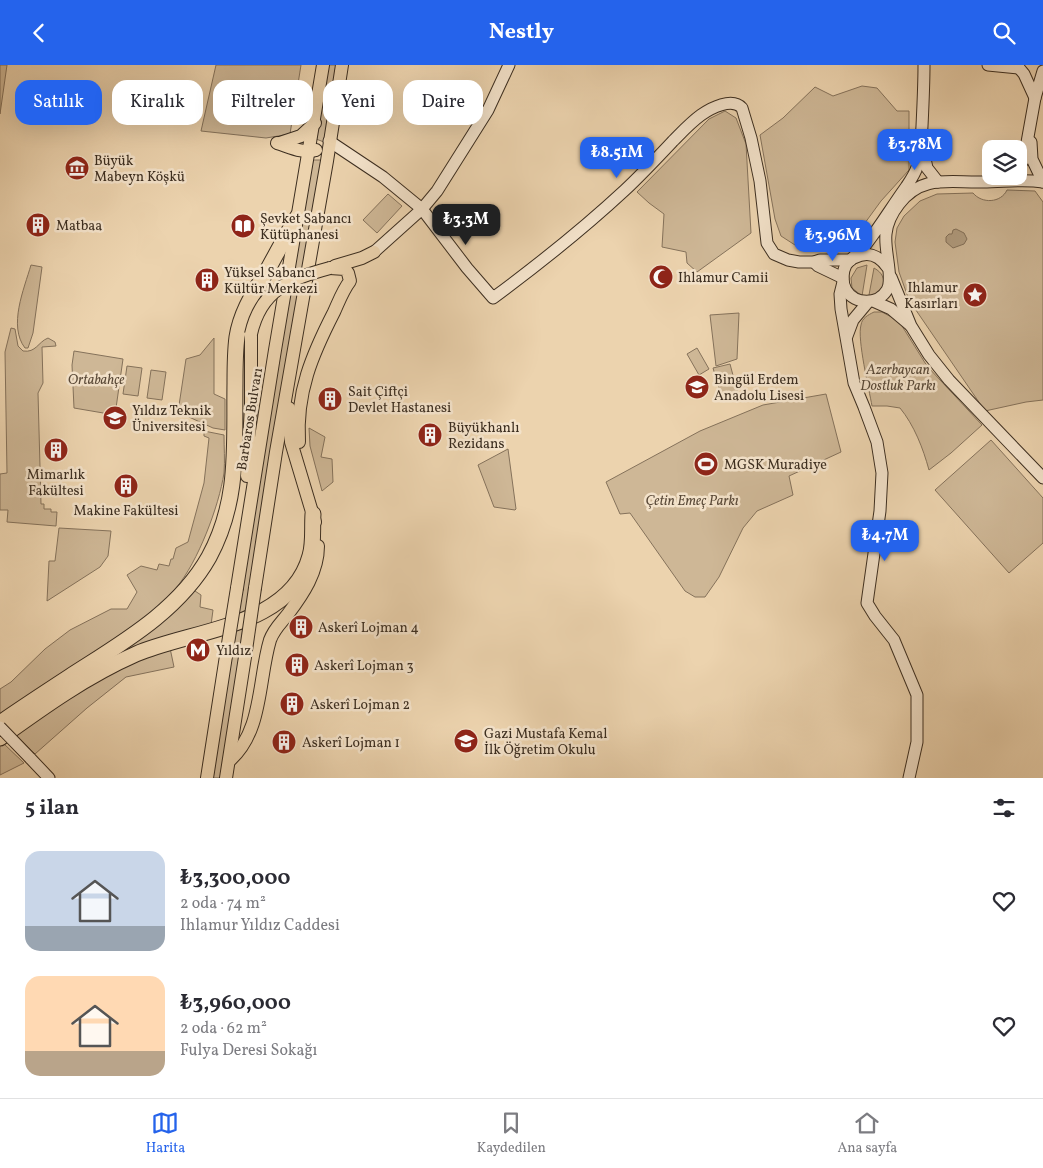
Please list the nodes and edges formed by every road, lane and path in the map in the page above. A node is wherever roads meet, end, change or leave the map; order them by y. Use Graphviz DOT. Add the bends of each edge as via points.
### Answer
graph roads {
  1 [pos="323,65"];
  2 [pos="342,65"];
  3 [pos="510,65"];
  4 [pos="924,65"];
  5 [pos="988,65"];
  6 [pos="1021,67"];
  7 [pos="1043,71"];
  8 [pos="1035,98"];
  9 [pos="314,123"];
  10 [pos="1030,128"];
  11 [pos="1026,140"];
  12 [pos="330,141"];
  13 [pos="921,143"];
  14 [pos="309,152"];
  15 [pos="1027,179"];
  16 [pos="982,180"];
  17 [pos="938,182"];
  18 [pos="1043,182"];
  19 [pos="422,209"];
  20 [pos="298,216"];
  21 [pos="374,252"];
  22 [pos="852,259"];
  23 [pos="814,262"];
  24 [pos="330,268"];
  25 [pos="889,272"];
  26 [pos="843,280"];
  27 [pos="870,301"];
  28 [pos="911,326"];
  29 [pos="251,334"];
  30 [pos="847,336"];
  31 [pos="288,385"];
  32 [pos="1043,478"];
  33 [pos="232,490"];
  34 [pos="309,499"];
  35 [pos="313,514"];
  36 [pos="248,521"];
  37 [pos="0,725"];
  38 [pos="0,738"];
  39 [pos="229,761"];
  40 [pos="49,778"];
  41 [pos="207,778"];
  42 [pos="226,778"];
  43 [pos="909,778"];
  1 -- 9 [label="main road, Barbaros Bulvarı"];
  2 -- 12 [label="main road"];
  3 -- 19 [label="street" via="488,110"];
  4 -- 13 [label="street"];
  5 -- 6 [label="street"];
  6 -- 8 [label="street"];
  7 -- 8 [label="street"];
  8 -- 10 [label="street"];
  9 -- 14 [label="main road, Barbaros Bulvarı"];
  9 -- 14 [label="main road" via="302,136 277,143"];
  10 -- 11 [label="street"];
  10 -- 18 [label="street" via="1032,159"];
  12 -- 14 [label="main road"];
  12 -- 19 [label="street" via="383,177"];
  12 -- 31 [label="main road"];
  13 -- 17 [label="street" via="927,168"];
  13 -- 22 [label="street" via="918,166 907,186"];
  14 -- 20 [label="main road, Barbaros Bulvarı"];
  15 -- 18 [label="street"];
  16 -- 17 [label="street"];
  17 -- 25 [label="street" via="914,189 891,215 886,235"];
  19 -- 21 [label="street"];
  19 -- 23 [label="street" via="493,298 587,224 692,122 715,107 731,103 742,108 751,138 767,243 774,254 788,260"];
  20 -- 33 [label="highway" via="253,293 241,321 235,358"];
  20 -- 36 [label="main road, Barbaros Bulvarı"];
  21 -- 24 [label="main road"];
  22 -- 23 [label="street"];
  22 -- 25 [label="street" via="870,254 882,260"];
  22 -- 26 [label="street" via="845,266"];
  23 -- 26 [label="street"];
  24 -- 29 [label="main road, bridge" via="291,280 273,292 260,308"];
  24 -- 34 [label="main road" via="345,269 350,277 320,341 301,392 299,436 310,485"];
  25 -- 27 [label="street" via="887,291"];
  25 -- 28 [label="street"];
  26 -- 27 [label="street" via="852,297"];
  26 -- 30 [label="street" via="841,309"];
  27 -- 28 [label="street" via="891,309"];
  27 -- 30 [label="street" via="852,320"];
  28 -- 32 [label="street" via="928,355 949,380"];
  29 -- 33 [label="main road" via="238,466"];
  29 -- 36 [label="main road" via="250,437 245,506"];
  30 -- 43 [label="street" via="854,383 877,441 882,473 867,603 894,640 917,695 917,742"];
  31 -- 34 [label="main road" via="291,442"];
  31 -- 39 [label="main road, bridge"];
  33 -- 37 [label="highway" via="225,520 208,558 171,603 121,645 45,692"];
  34 -- 35 [label="main road"];
  35 -- 38 [label="highway" via="310,557 300,579 280,601 236,623 152,648 106,669 67,691"];
  35 -- 39 [label="main road" via="318,551 313,571 303,593 274,629 253,721 244,745"];
  36 -- 41 [label="main road, Barbaros Bulvarı, bridge"];
  37 -- 40 [label="street, bridge"];
  39 -- 42 [label="main road"];
}
